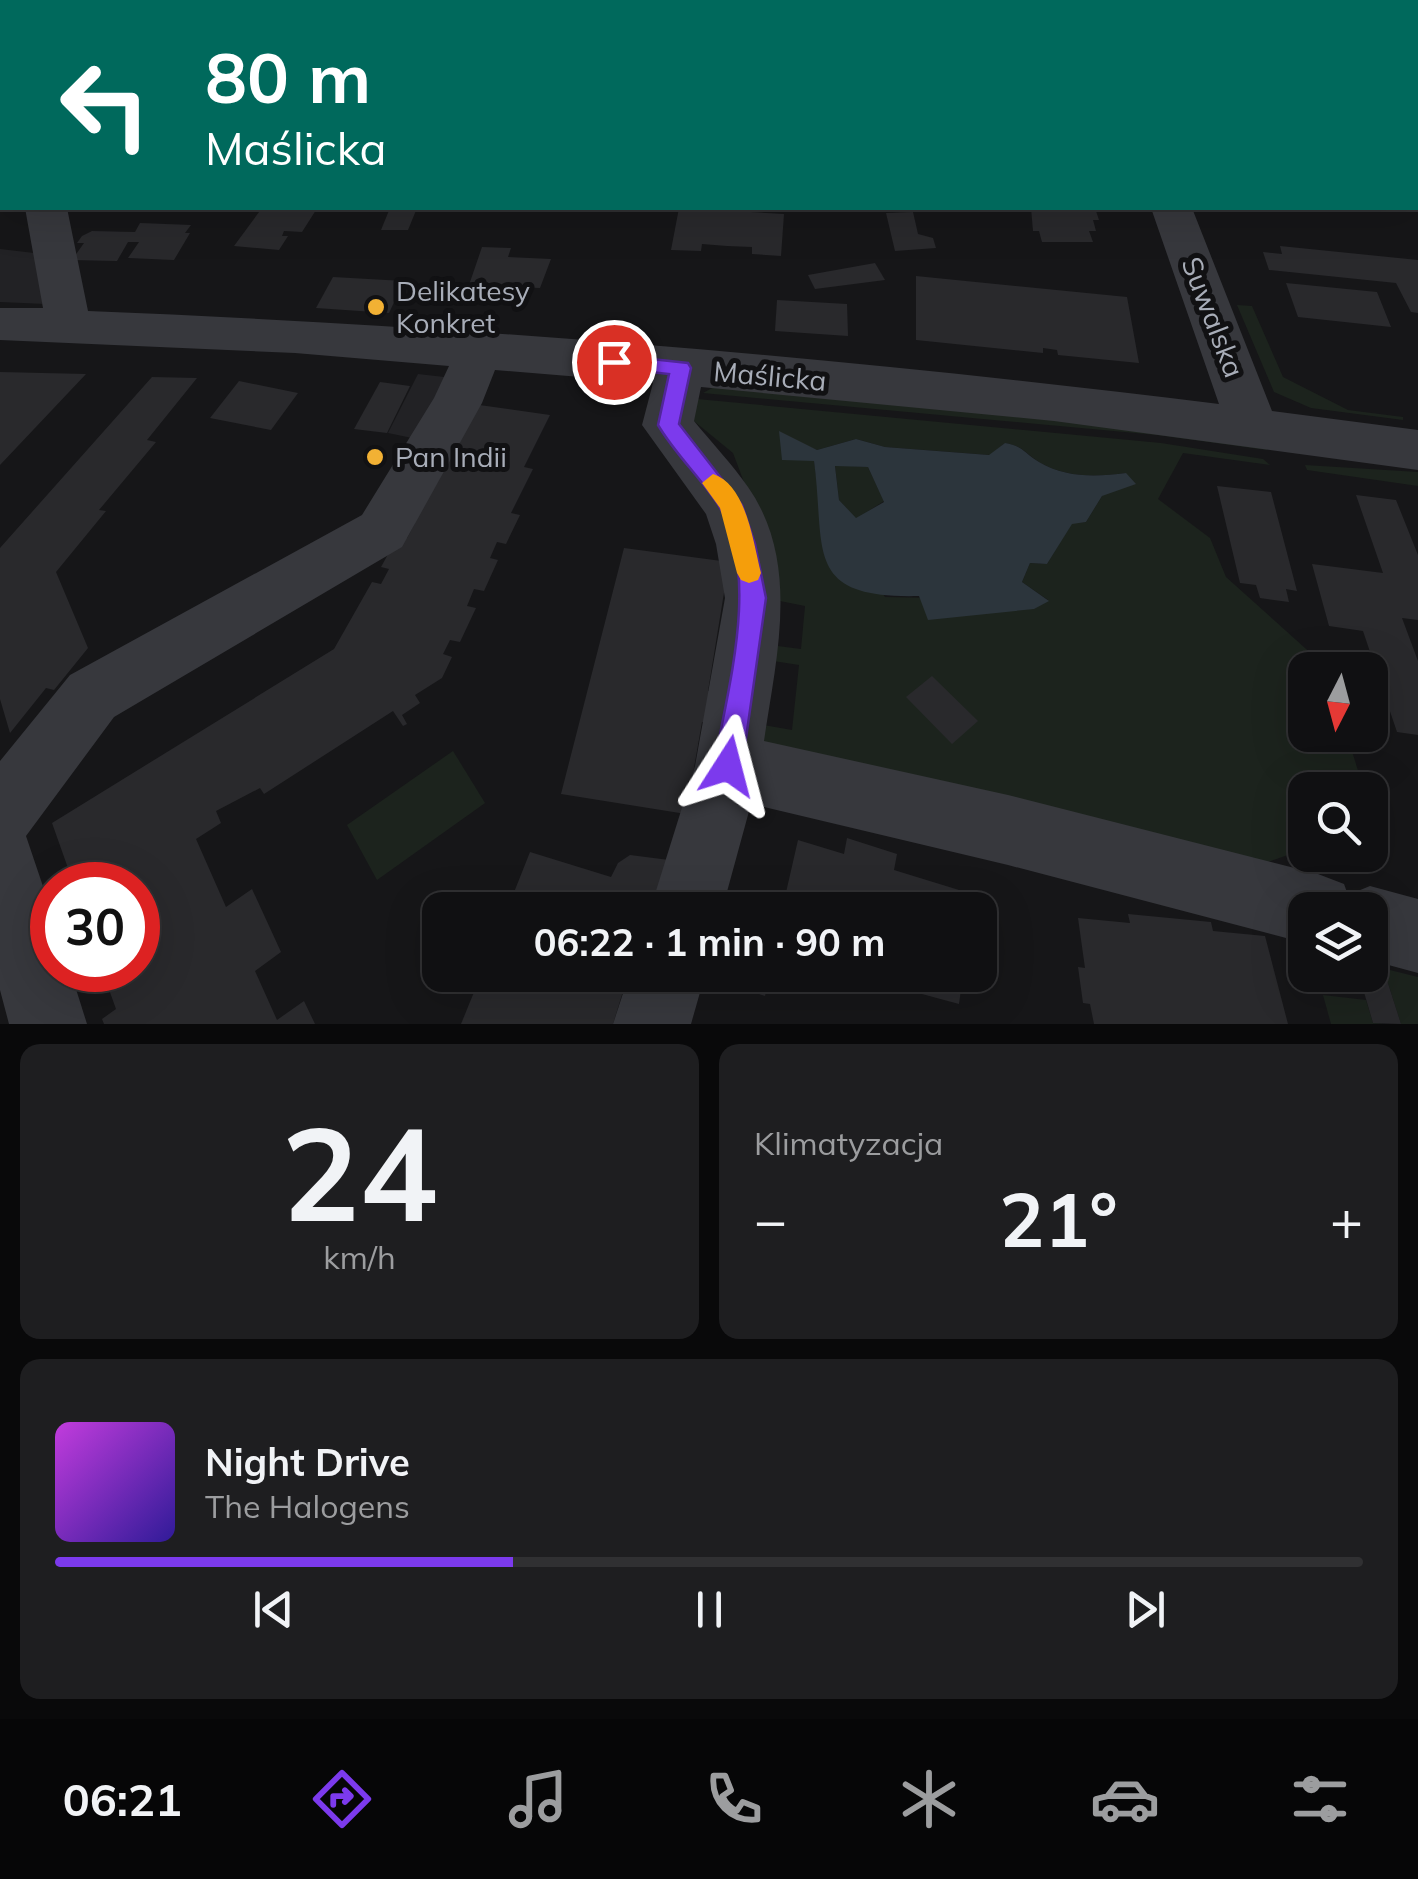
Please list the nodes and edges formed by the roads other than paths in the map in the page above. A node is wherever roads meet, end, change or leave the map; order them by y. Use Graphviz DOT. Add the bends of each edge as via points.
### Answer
graph roads {
  1 [pos="46,210"];
  2 [pos="1173,210"];
  3 [pos="0,324"];
  4 [pos="55,326"];
  5 [pos="479,351"];
  6 [pos="681,368"];
  7 [pos="1253,428"];
  8 [pos="1418,450"];
  9 [pos="728,766"];
  10 [pos="0,815"];
  11 [pos="0,858"];
  12 [pos="691,892"];
  13 [pos="1288,902"];
  14 [pos="1388,928"];
  15 [pos="1418,936"];
  16 [pos="662,992"];
  17 [pos="48,1024"];
  18 [pos="652,1024"];
  1 -- 4 [label="street" via="66,310"];
  2 -- 7 [label="street, Suwalska"];
  3 -- 4 [label="street, Maślicka"];
  4 -- 5 [label="street, Maślicka"];
  5 -- 6 [label="street, Maślicka"];
  5 -- 10 [label="street" via="457,403 382,531 92,696"];
  6 -- 7 [label="street, Maślicka" via="1054,402"];
  6 -- 9 [label="street" via="668,425 730,505 754,598"];
  7 -- 8 [label="street, Maślicka"];
  9 -- 12 [label="street"];
  9 -- 13 [label="street"];
  11 -- 17 [label="street"];
  14 -- 15 [label="street"];
  16 -- 18 [label="street"];
}
